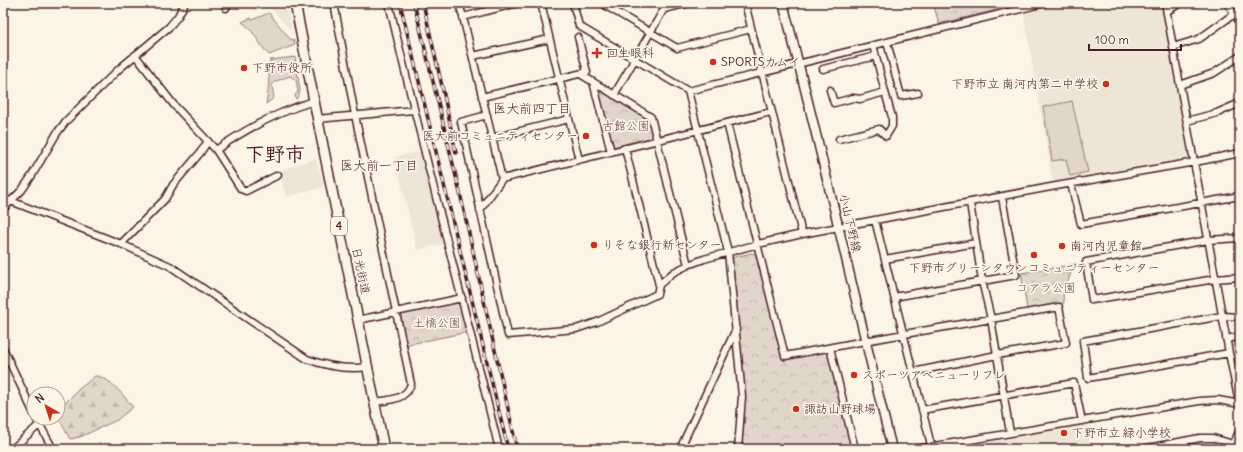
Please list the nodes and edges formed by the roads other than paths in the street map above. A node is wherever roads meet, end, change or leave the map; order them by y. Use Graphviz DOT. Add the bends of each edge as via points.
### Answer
graph roads {
  1 [pos="185,3"];
  2 [pos="295,3"];
  3 [pos="342,3"];
  4 [pos="389,3"];
  5 [pos="459,3"];
  6 [pos="518,3"];
  7 [pos="541,3"];
  8 [pos="573,3"];
  9 [pos="605,3"];
  10 [pos="689,3"];
  11 [pos="744,3"];
  12 [pos="783,3"];
  13 [pos="1046,3"];
  14 [pos="1165,3"];
  15 [pos="1181,3"];
  16 [pos="1227,3"];
  17 [pos="334,4"];
  18 [pos="1167,11"];
  19 [pos="1234,14"];
  20 [pos="463,17"];
  21 [pos="1240,22"];
  22 [pos="751,29"];
  23 [pos="650,32"];
  24 [pos="578,38"];
  25 [pos="549,39"];
  26 [pos="887,42"];
  27 [pos="873,45"];
  28 [pos="1173,47"];
  29 [pos="135,55"];
  30 [pos="473,56"];
  31 [pos="876,56"];
  32 [pos="1240,56"];
  33 [pos="635,59"];
  34 [pos="799,64"];
  35 [pos="822,69"];
  36 [pos="761,72"];
  37 [pos="580,74"];
  38 [pos="560,78"];
  39 [pos="593,82"];
  40 [pos="1180,85"];
  41 [pos="830,90"];
  42 [pos="688,91"];
  43 [pos="885,92"];
  44 [pos="918,92"];
  45 [pos="614,95"];
  46 [pos="482,97"];
  47 [pos="314,101"];
  48 [pos="1240,103"];
  49 [pos="414,110"];
  50 [pos="771,112"];
  51 [pos="355,115"];
  52 [pos="487,115"];
  53 [pos="317,119"];
  54 [pos="570,119"];
  55 [pos="1187,121"];
  56 [pos="727,123"];
  57 [pos="697,131"];
  58 [pos="492,138"];
  59 [pos="839,139"];
  60 [pos="657,140"];
  61 [pos="208,141"];
  62 [pos="625,148"];
  63 [pos="216,150"];
  64 [pos="611,152"];
  65 [pos="1240,153"];
  66 [pos="579,160"];
  67 [pos="1195,162"];
  68 [pos="278,175"];
  69 [pos="502,178"];
  70 [pos="1071,184"];
  71 [pos="1240,196"];
  72 [pos="1002,197"];
  73 [pos="3,198"];
  74 [pos="11,202"];
  75 [pos="970,203"];
  76 [pos="1202,203"];
  77 [pos="3,209"];
  78 [pos="480,210"];
  79 [pos="875,220"];
  80 [pos="838,227"];
  81 [pos="802,234"];
  82 [pos="1240,238"];
  83 [pos="1208,240"];
  84 [pos="976,243"];
  85 [pos="121,244"];
  86 [pos="758,244"];
  87 [pos="728,252"];
  88 [pos="884,259"];
  89 [pos="688,265"];
  90 [pos="1240,277"];
  91 [pos="1215,279"];
  92 [pos="982,281"];
  93 [pos="660,285"];
  94 [pos="894,297"];
  95 [pos="462,298"];
  96 [pos="396,313"];
  97 [pos="1222,316"];
  98 [pos="1240,317"];
  99 [pos="991,319"];
  100 [pos="358,320"];
  101 [pos="736,329"];
  102 [pos="903,334"];
  103 [pos="1240,338"];
  104 [pos="1226,339"];
  105 [pos="865,341"];
  106 [pos="3,348"];
  107 [pos="830,348"];
  108 [pos="1229,353"];
  109 [pos="997,355"];
  110 [pos="368,366"];
  111 [pos="913,372"];
  112 [pos="1004,395"];
  113 [pos="26,397"];
  114 [pos="375,402"];
  115 [pos="1240,404"];
  116 [pos="922,410"];
  117 [pos="1082,421"];
  118 [pos="37,426"];
  119 [pos="40,426"];
  120 [pos="1240,430"];
  121 [pos="1010,433"];
  122 [pos="1232,446"];
  123 [pos="932,448"];
  124 [pos="12,449"];
  125 [pos="53,449"];
  126 [pos="384,449"];
  127 [pos="499,449"];
  128 [pos="680,449"];
  129 [pos="738,449"];
  130 [pos="855,449"];
  131 [pos="892,449"];
  132 [pos="917,449"];
  133 [pos="1142,449"];
  1 -- 29 [label="street" via="169,27"];
  2 -- 47 [label="highway, 日光街道 / 4"];
  3 -- 17 [label="street"];
  4 -- 49 [label="street"];
  5 -- 20 [label="street"];
  6 -- 20 [label="street"];
  7 -- 25 [label="street"];
  8 -- 33 [label="street" via="579,26"];
  9 -- 23 [label="street"];
  10 -- 23 [label="street" via="664,9"];
  11 -- 22 [label="street"];
  12 -- 34 [label="main road, 小山下野線"];
  13 -- 26 [label="street"];
  14 -- 18 [label="street"];
  15 -- 18 [label="street"];
  16 -- 19 [label="street"];
  17 -- 51 [label="street"];
  18 -- 28 [label="street"];
  19 -- 21 [label="street"];
  19 -- 28 [label="street" via="1199,39"];
  20 -- 30 [label="street"];
  22 -- 23 [label="street" via="677,48"];
  22 -- 36 [label="street"];
  23 -- 33 [label="street"];
  24 -- 37 [label="street" via="587,72"];
  25 -- 30 [label="street"];
  25 -- 38 [label="street"];
  26 -- 27 [label="street"];
  26 -- 44 [label="street" via="901,96"];
  27 -- 31 [label="street"];
  27 -- 34 [label="street"];
  28 -- 40 [label="street"];
  29 -- 61 [label="street"];
  29 -- 74 [label="street" via="66,121"];
  30 -- 46 [label="street"];
  31 -- 35 [label="street"];
  31 -- 43 [label="street"];
  32 -- 40 [label="street" via="1214,73"];
  33 -- 42 [label="street"];
  33 -- 45 [label="street"];
  34 -- 36 [label="street"];
  34 -- 80 [label="main road, 小山下野線"];
  36 -- 42 [label="street"];
  36 -- 50 [label="street"];
  37 -- 38 [label="street"];
  37 -- 39 [label="street"];
  38 -- 46 [label="street"];
  38 -- 54 [label="street"];
  39 -- 45 [label="street"];
  39 -- 64 [label="street"];
  40 -- 55 [label="street"];
  41 -- 43 [label="street" via="834,103"];
  42 -- 57 [label="street"];
  43 -- 59 [label="street" via="892,117 892,126 886,136 879,129"];
  45 -- 60 [label="street" via="651,117"];
  46 -- 52 [label="street"];
  47 -- 53 [label="highway, 日光街道 / 4"];
  47 -- 63 [label="street" via="253,125"];
  48 -- 55 [label="street" via="1217,113"];
  49 -- 51 [label="street"];
  49 -- 95 [label="street"];
  50 -- 56 [label="street"];
  50 -- 81 [label="street"];
  51 -- 53 [label="street"];
  51 -- 96 [label="street"];
  52 -- 58 [label="street"];
  52 -- 78 [label="street" via="461,122"];
  53 -- 100 [label="highway, 日光街道 / 4"];
  54 -- 58 [label="street"];
  54 -- 66 [label="street"];
  55 -- 67 [label="street"];
  56 -- 57 [label="street"];
  56 -- 86 [label="street"];
  57 -- 60 [label="street"];
  57 -- 87 [label="street"];
  58 -- 69 [label="street"];
  60 -- 62 [label="street"];
  60 -- 89 [label="street"];
  61 -- 63 [label="street"];
  61 -- 85 [label="street" via="165,199"];
  62 -- 64 [label="street"];
  62 -- 93 [label="street"];
  63 -- 68 [label="street" via="241,189 246,190"];
  64 -- 66 [label="street"];
  65 -- 67 [label="street"];
  66 -- 69 [label="street"];
  67 -- 70 [label="street"];
  67 -- 76 [label="street"];
  69 -- 78 [label="street"];
  70 -- 72 [label="street"];
  70 -- 76 [label="street" via="1081,224"];
  71 -- 76 [label="street"];
  72 -- 75 [label="street"];
  72 -- 92 [label="street" via="1016,275"];
  73 -- 74 [label="street"];
  74 -- 77 [label="street"];
  74 -- 85 [label="street"];
  75 -- 79 [label="street"];
  75 -- 84 [label="street"];
  76 -- 83 [label="street"];
  78 -- 93 [label="street" via="508,335 576,329 657,294"];
  79 -- 80 [label="street"];
  79 -- 88 [label="street"];
  80 -- 81 [label="street"];
  80 -- 105 [label="main road, 小山下野線"];
  81 -- 86 [label="street"];
  82 -- 83 [label="street"];
  83 -- 91 [label="street"];
  83 -- 91 [label="street" via="1086,262 1092,300"];
  84 -- 88 [label="street"];
  84 -- 92 [label="street"];
  85 -- 110 [label="street" via="170,266 307,358 330,366"];
  86 -- 87 [label="street"];
  86 -- 107 [label="street" via="785,356"];
  87 -- 89 [label="street"];
  87 -- 101 [label="street"];
  88 -- 94 [label="street"];
  89 -- 93 [label="street" via="674,272"];
  90 -- 91 [label="street"];
  91 -- 97 [label="street"];
  92 -- 94 [label="street"];
  92 -- 99 [label="street"];
  94 -- 102 [label="street"];
  95 -- 96 [label="street"];
  95 -- 127 [label="street"];
  96 -- 100 [label="street"];
  96 -- 114 [label="street" via="411,384 401,397"];
  97 -- 98 [label="street"];
  97 -- 104 [label="street"];
  97 -- 108 [label="street" via="1083,342 1088,378"];
  99 -- 102 [label="street"];
  99 -- 109 [label="street"];
  99 -- 109 [label="street" via="1059,307 1066,343"];
  100 -- 110 [label="highway, 日光街道 / 4"];
  101 -- 128 [label="street"];
  101 -- 129 [label="street" via="742,396"];
  102 -- 105 [label="street"];
  102 -- 111 [label="street"];
  103 -- 104 [label="street"];
  104 -- 108 [label="street"];
  105 -- 107 [label="street"];
  105 -- 131 [label="main road, 小山下野線"];
  106 -- 113 [label="street"];
  107 -- 130 [label="street"];
  108 -- 115 [label="street"];
  109 -- 111 [label="street"];
  109 -- 112 [label="street"];
  110 -- 114 [label="highway, 日光街道 / 4"];
  111 -- 116 [label="street"];
  112 -- 116 [label="street"];
  112 -- 117 [label="street" via="1074,383"];
  112 -- 121 [label="street"];
  114 -- 126 [label="highway, 日光街道 / 4"];
  115 -- 117 [label="street" via="1218,400 1199,401"];
  116 -- 123 [label="street"];
  117 -- 121 [label="street"];
  118 -- 124 [label="street"];
  119 -- 125 [label="street"];
  120 -- 122 [label="street"];
  121 -- 123 [label="street"];
  122 -- 133 [label="street" via="1213,438 1200,438"];
  123 -- 132 [label="street"];
}
